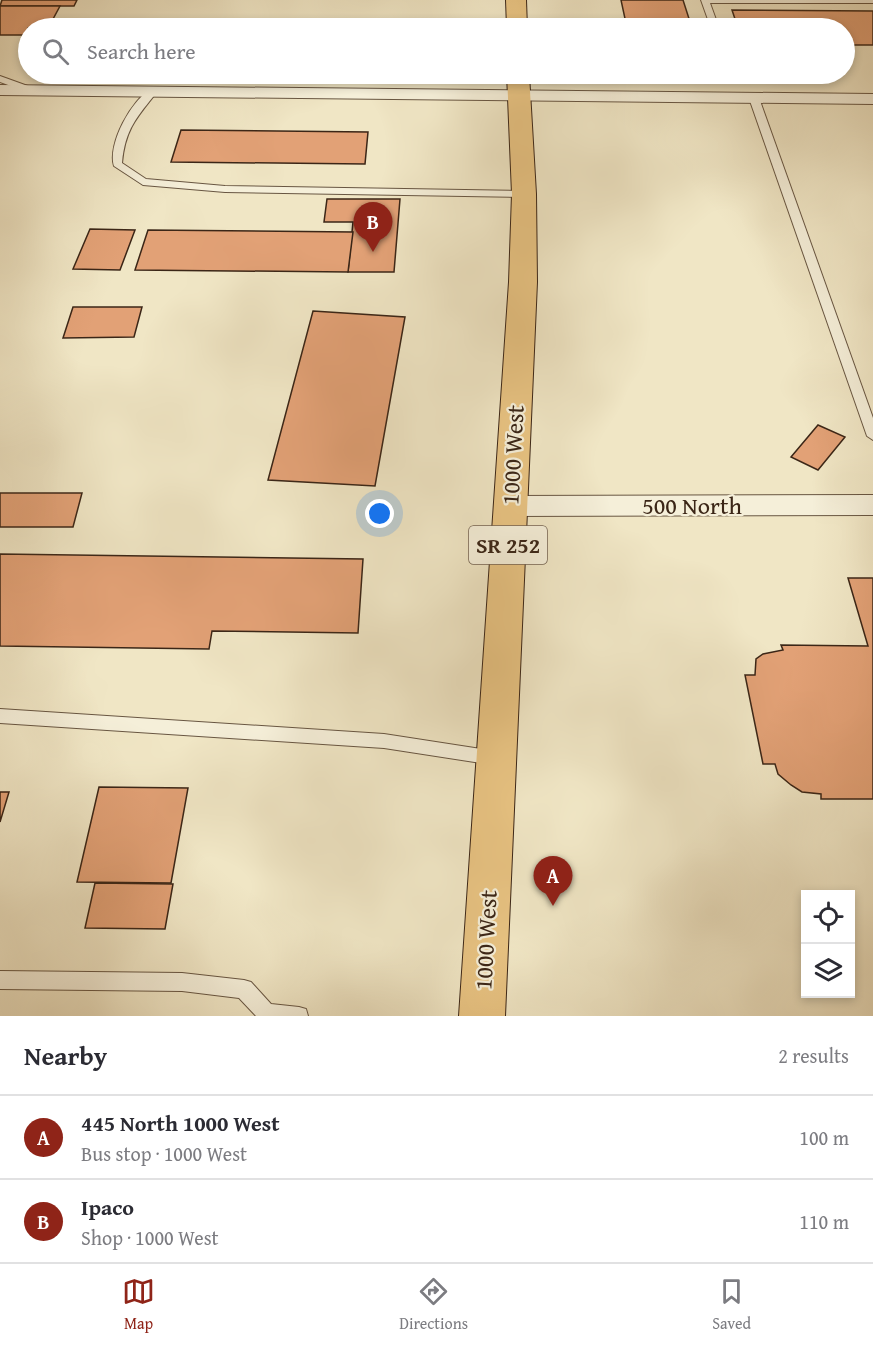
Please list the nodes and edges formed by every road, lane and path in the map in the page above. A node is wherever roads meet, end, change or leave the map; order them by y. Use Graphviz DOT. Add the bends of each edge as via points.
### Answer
graph roads {
  1 [pos="516,0"];
  2 [pos="705,1"];
  3 [pos="873,1"];
  4 [pos="517,18"];
  5 [pos="711,18"];
  6 [pos="0,79"];
  7 [pos="519,85"];
  8 [pos="0,90"];
  9 [pos="33,91"];
  10 [pos="152,92"];
  11 [pos="754,98"];
  12 [pos="873,99"];
  13 [pos="524,194"];
  14 [pos="873,436"];
  15 [pos="873,505"];
  16 [pos="510,506"];
  17 [pos="0,716"];
  18 [pos="496,758"];
  19 [pos="0,980"];
  20 [pos="265,1014"];
  21 [pos="299,1016"];
  22 [pos="482,1016"];
  1 -- 4 [label="main road"];
  2 -- 3 [label="lane"];
  2 -- 5 [label="lane"];
  6 -- 9 [label="lane"];
  7 -- 10 [label="street"];
  7 -- 11 [label="street"];
  7 -- 13 [label="main road, 1000 West / SR 252"];
  8 -- 9 [label="street"];
  9 -- 10 [label="street"];
  10 -- 13 [label="lane" via="132,115 118,140 117,164 143,182 225,189"];
  11 -- 12 [label="street"];
  11 -- 14 [label="lane"];
  13 -- 16 [label="main road, 1000 West / SR 252"];
  15 -- 16 [label="street, 500 North"];
  16 -- 18 [label="main road, 1000 West / SR 252"];
  17 -- 18 [label="lane" via="384,741"];
  18 -- 22 [label="main road, 1000 West / SR 252"];
  19 -- 20 [label="lane" via="182,982 244,989"];
  20 -- 21 [label="lane"];
}
